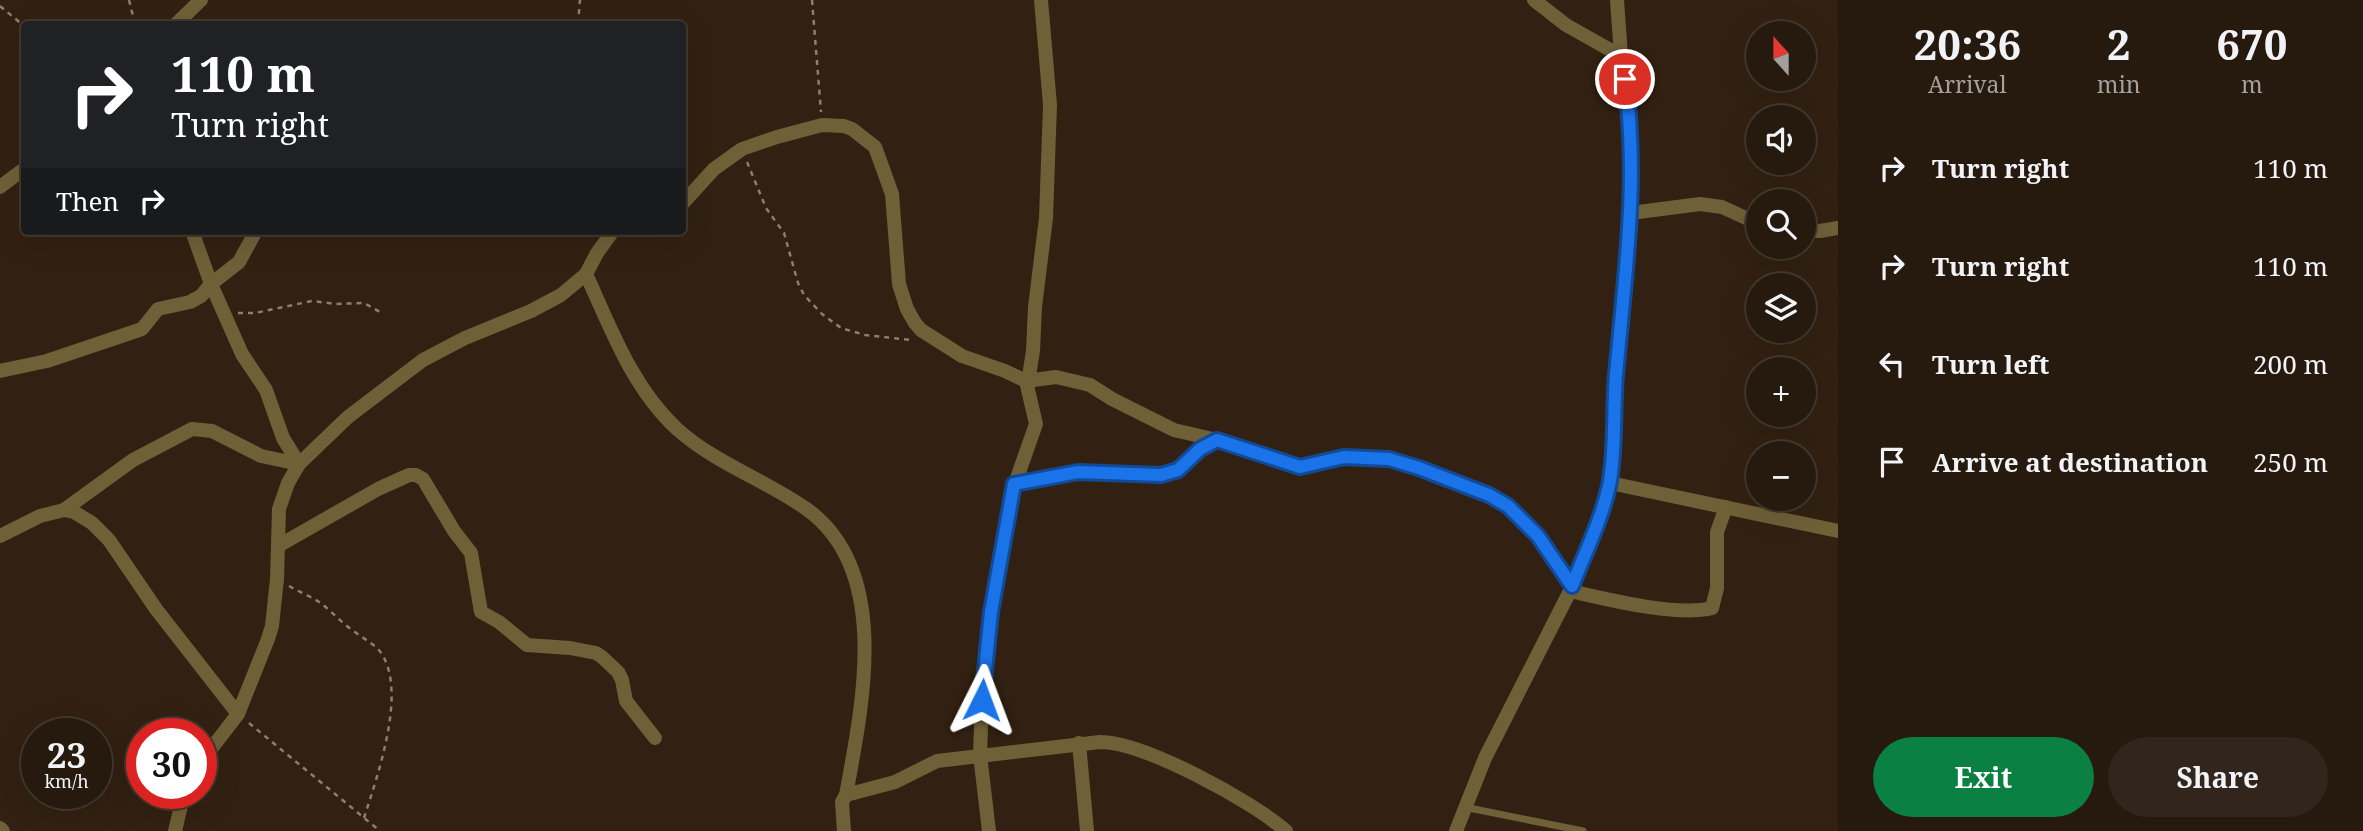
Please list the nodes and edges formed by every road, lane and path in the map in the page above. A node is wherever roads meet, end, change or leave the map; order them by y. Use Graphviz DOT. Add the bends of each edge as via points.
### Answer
graph roads {
  1 [pos="129,0"];
  2 [pos="201,0"];
  3 [pos="580,0"];
  4 [pos="812,0"];
  5 [pos="1041,0"];
  6 [pos="1534,0"];
  7 [pos="1617,0"];
  8 [pos="0,6"];
  9 [pos="134,21"];
  10 [pos="179,21"];
  11 [pos="578,21"];
  12 [pos="21,24"];
  13 [pos="1621,56"];
  14 [pos="822,125"];
  15 [pos="742,149"];
  16 [pos="21,171"];
  17 [pos="0,187"];
  18 [pos="686,200"];
  19 [pos="1631,213"];
  20 [pos="1746,219"];
  21 [pos="1838,228"];
  22 [pos="1816,231"];
  23 [pos="193,235"];
  24 [pos="254,235"];
  25 [pos="611,235"];
  26 [pos="586,274"];
  27 [pos="211,284"];
  28 [pos="219,303"];
  29 [pos="380,312"];
  30 [pos="916,340"];
  31 [pos="0,371"];
  32 [pos="1026,382"];
  33 [pos="1217,440"];
  34 [pos="299,464"];
  35 [pos="1610,483"];
  36 [pos="1014,484"];
  37 [pos="1726,508"];
  38 [pos="64,510"];
  39 [pos="1838,531"];
  40 [pos="0,536"];
  41 [pos="278,546"];
  42 [pos="277,579"];
  43 [pos="1571,589"];
  44 [pos="238,714"];
  45 [pos="655,738"];
  46 [pos="217,741"];
  47 [pos="1079,743"];
  48 [pos="981,755"];
  49 [pos="846,795"];
  50 [pos="1464,807"];
  51 [pos="180,809"];
  52 [pos="364,818"];
  53 [pos="175,831"];
  54 [pos="380,831"];
  55 [pos="844,831"];
  56 [pos="989,831"];
  57 [pos="1087,831"];
  58 [pos="1286,831"];
  59 [pos="1455,831"];
  60 [pos="1583,831"];
  1 -- 9 [label="path"];
  2 -- 10 [label="street"];
  3 -- 11 [label="path"];
  4 -- 14 [label="path"];
  5 -- 32 [label="street" via="1050,105 1046,218"];
  6 -- 13 [label="street" via="1566,25"];
  7 -- 13 [label="street"];
  8 -- 12 [label="path"];
  13 -- 19 [label="street" via="1631,124"];
  14 -- 15 [label="street"];
  14 -- 32 [label="street" via="852,129 875,147 892,194 899,284 915,323 962,356"];
  15 -- 18 [label="street" via="714,169"];
  15 -- 30 [label="path" via="766,208 784,233 804,295 841,328"];
  16 -- 17 [label="street"];
  19 -- 20 [label="street" via="1700,204 1722,207"];
  19 -- 35 [label="street"];
  21 -- 22 [label="street"];
  23 -- 27 [label="street"];
  24 -- 27 [label="street" via="239,262"];
  25 -- 26 [label="street"];
  26 -- 34 [label="street" via="561,295 423,360 348,417"];
  26 -- 49 [label="street" via="632,372 651,401 707,453 807,510 827,526 841,546 862,603 864,641 863,691"];
  27 -- 28 [label="street"];
  27 -- 31 [label="street" via="190,302 158,309 142,329 129,335"];
  28 -- 29 [label="path" via="245,315 312,302 364,303"];
  28 -- 34 [label="street"];
  32 -- 33 [label="street" via="1068,378 1174,430"];
  32 -- 36 [label="street" via="1036,424"];
  33 -- 36 [label="street" via="1178,470 1161,475 1078,472"];
  33 -- 43 [label="street" via="1300,467 1344,457 1389,459 1489,495 1508,506 1538,536"];
  34 -- 38 [label="street" via="261,456 212,431 192,429 133,460"];
  34 -- 41 [label="street" via="279,509"];
  35 -- 37 [label="street"];
  35 -- 43 [label="street"];
  36 -- 48 [label="street" via="983,673"];
  37 -- 39 [label="street"];
  37 -- 43 [label="street" via="1717,532 1717,589 1712,608 1648,607"];
  38 -- 40 [label="street"];
  38 -- 44 [label="street" via="92,523 108,540"];
  41 -- 42 [label="street"];
  41 -- 45 [label="street" via="379,489 416,475 471,553 481,612 527,645 570,648 602,657 618,672 629,706"];
  42 -- 44 [label="street" via="272,626"];
  42 -- 52 [label="path" via="320,603 376,647 388,668 393,701"];
  43 -- 50 [label="street"];
  44 -- 46 [label="street"];
  44 -- 52 [label="path"];
  47 -- 48 [label="street"];
  47 -- 57 [label="street"];
  47 -- 58 [label="street" via="1127,745 1225,789"];
  48 -- 49 [label="street" via="937,761 895,782"];
  48 -- 56 [label="street"];
  49 -- 55 [label="street" via="842,802"];
  50 -- 59 [label="street"];
  50 -- 60 [label="lane"];
  51 -- 53 [label="street"];
  52 -- 54 [label="path"];
}
